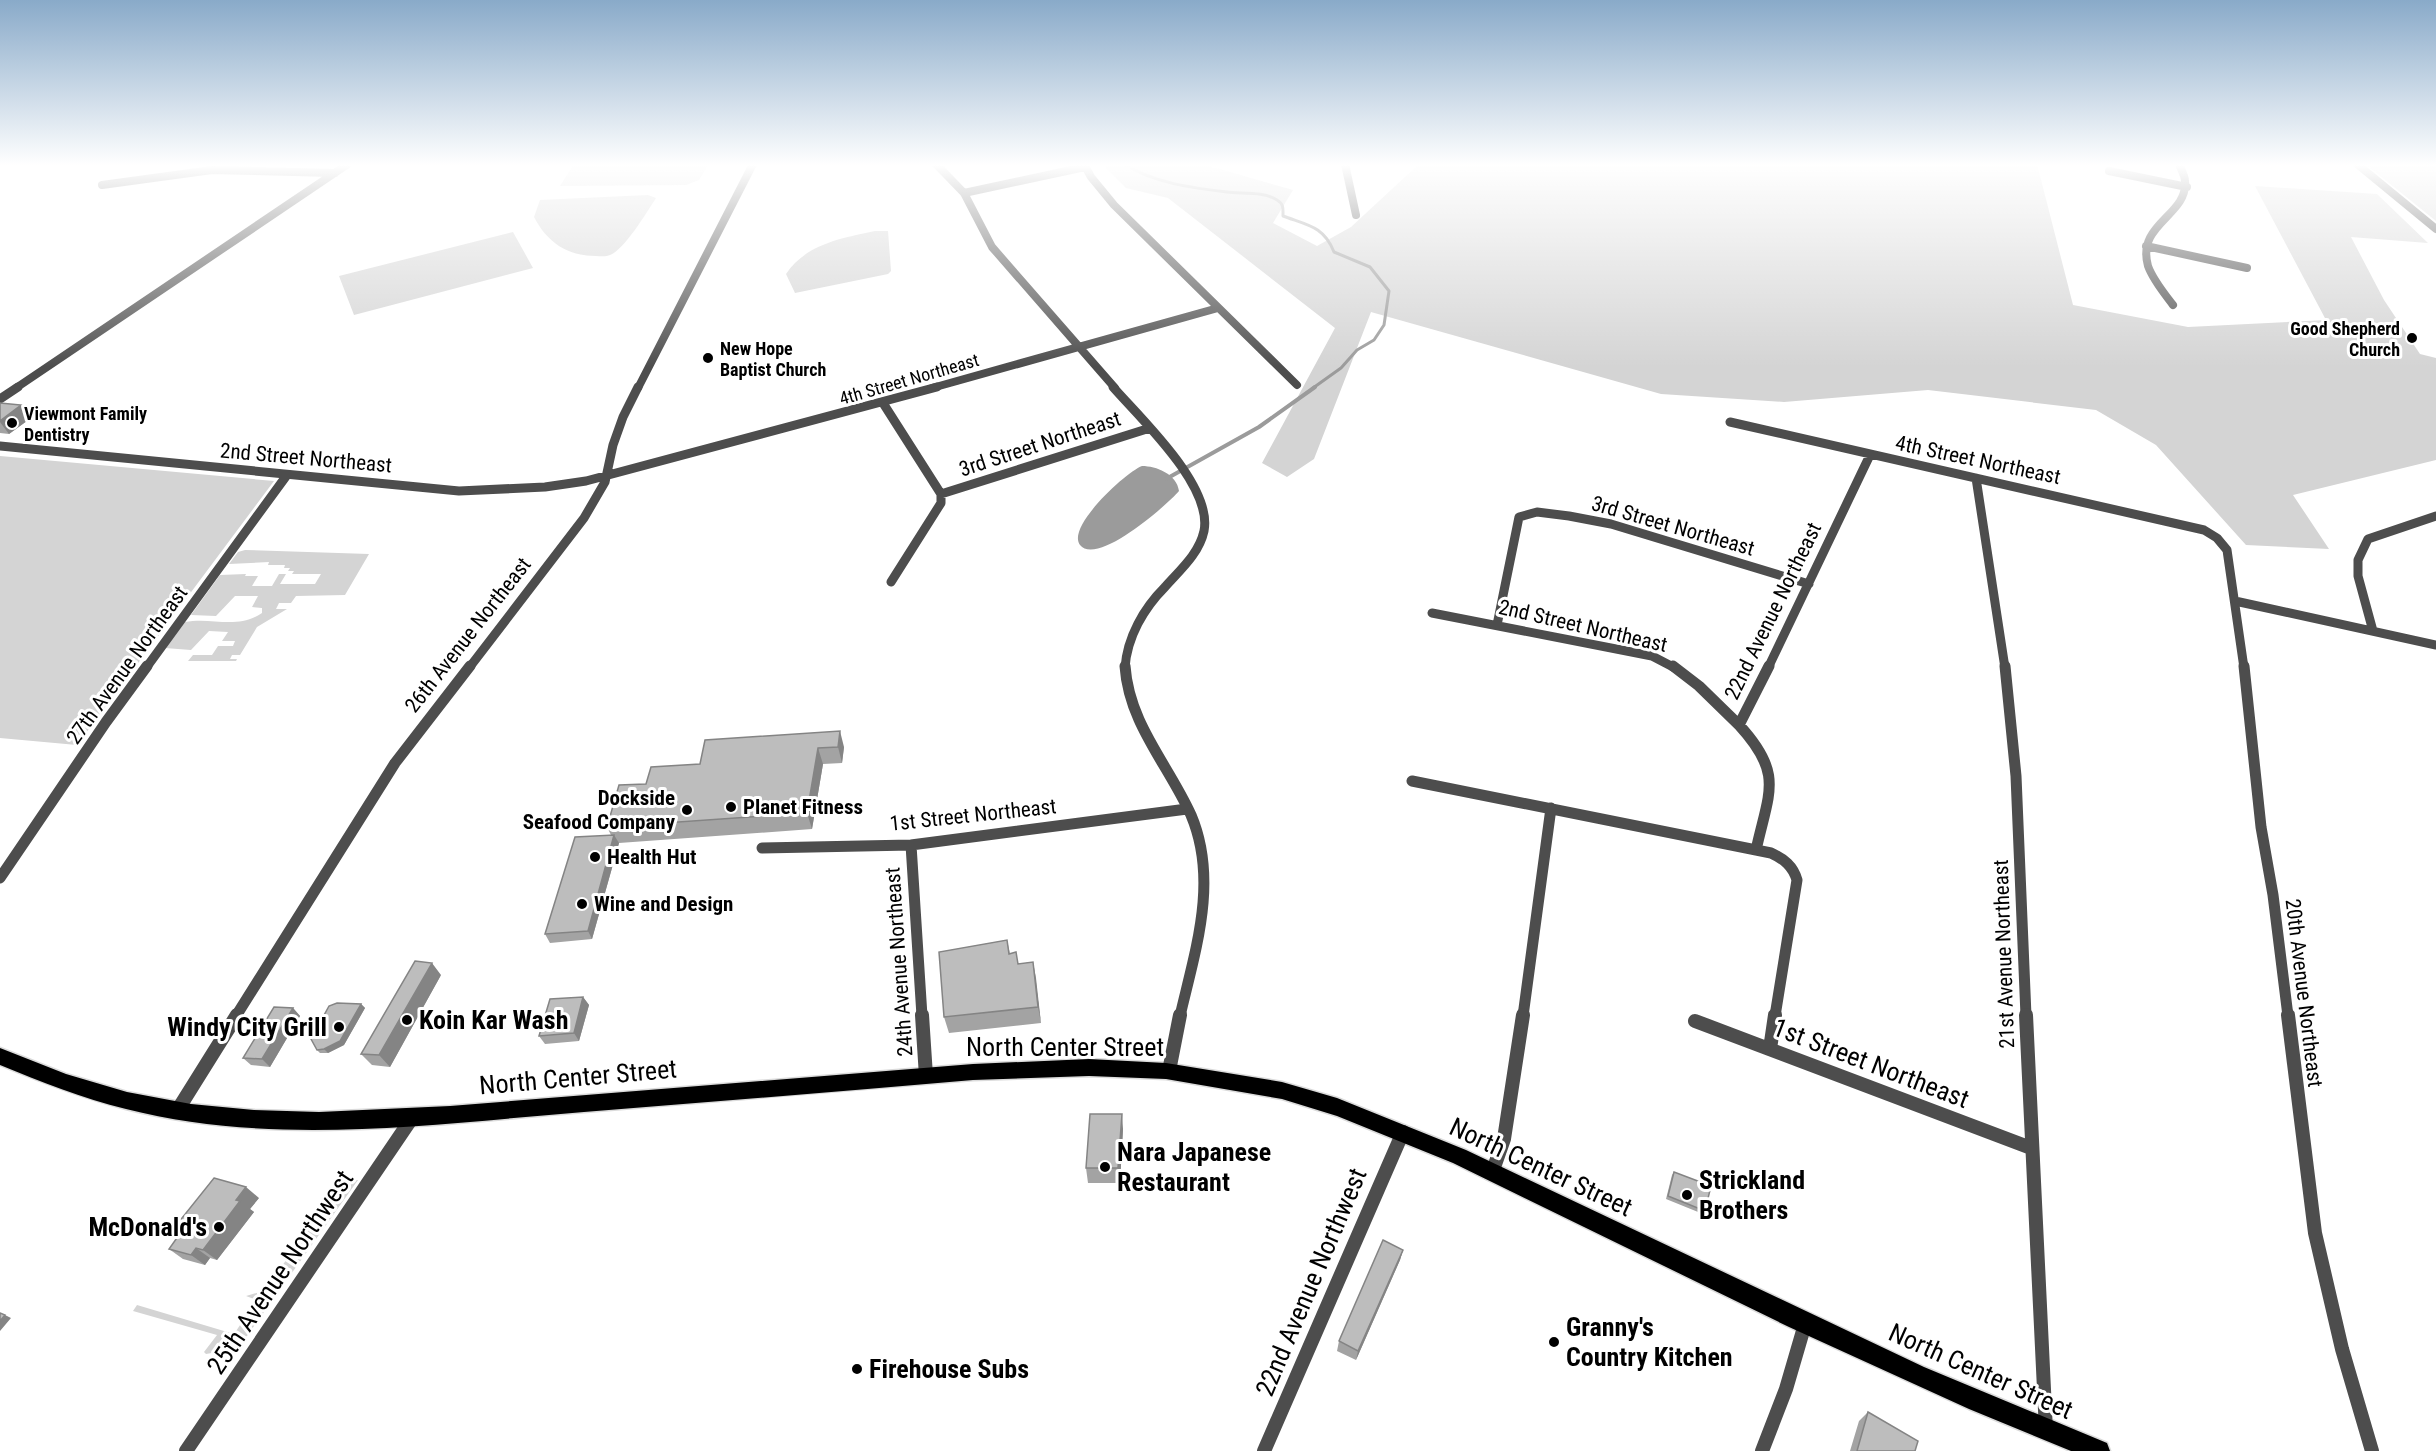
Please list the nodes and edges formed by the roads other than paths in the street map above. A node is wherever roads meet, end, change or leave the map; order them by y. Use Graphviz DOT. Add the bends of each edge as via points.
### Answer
graph roads {
  1 [pos="248,232"];
  2 [pos="718,232"];
  3 [pos="984,232"];
  4 [pos="1140,232"];
  5 [pos="2152,232"];
  6 [pos="2146,246"];
  7 [pos="2247,268"];
  8 [pos="2173,305"];
  9 [pos="1218,308"];
  10 [pos="1080,347"];
  11 [pos="1297,385"];
  12 [pos="0,399"];
  13 [pos="883,403"];
  14 [pos="1730,422"];
  15 [pos="1150,428"];
  16 [pos="0,446"];
  17 [pos="1870,455"];
  18 [pos="608,473"];
  19 [pos="287,475"];
  20 [pos="1976,478"];
  21 [pos="942,494"];
  22 [pos="2436,516"];
  23 [pos="2218,538"];
  24 [pos="891,582"];
  25 [pos="1809,584"];
  26 [pos="2235,601"];
  27 [pos="1432,613"];
  28 [pos="1497,625"];
  29 [pos="2373,631"];
  30 [pos="2436,645"];
  31 [pos="1739,725"];
  32 [pos="1412,781"];
  33 [pos="1551,808"];
  34 [pos="1187,809"];
  35 [pos="911,845"];
  36 [pos="762,848"];
  37 [pos="1756,850"];
  38 [pos="0,878"];
  39 [pos="1695,1021"];
  40 [pos="1770,1049"];
  41 [pos="0,1056"];
  42 [pos="1169,1071"];
  43 [pos="926,1076"];
  44 [pos="177,1111"];
  45 [pos="412,1118"];
  46 [pos="1403,1132"];
  47 [pos="2031,1148"];
  48 [pos="1492,1173"];
  49 [pos="1805,1324"];
  50 [pos="2046,1431"];
  51 [pos="186,1451"];
  52 [pos="1264,1451"];
  53 [pos="1762,1451"];
  54 [pos="2099,1451"];
  55 [pos="2372,1451"];
  1 -- 12 [label="street"];
  2 -- 18 [label="street, 26th Avenue Northeast" via="623,417"];
  3 -- 10 [label="street" via="992,246"];
  4 -- 9 [label="street"];
  5 -- 6 [label="street"];
  6 -- 7 [label="street"];
  6 -- 8 [label="street" via="2148,266"];
  9 -- 10 [label="street, 4th Street Northeast"];
  9 -- 11 [label="street"];
  10 -- 13 [label="street, 4th Street Northeast"];
  10 -- 15 [label="street"];
  13 -- 18 [label="street, 4th Street Northeast"];
  13 -- 21 [label="street"];
  14 -- 17 [label="street, 4th Street Northeast"];
  15 -- 21 [label="street, 3rd Street Northeast"];
  15 -- 34 [label="street" via="1191,480 1203,506 1204,532 1197,550 1142,615 1129,646 1125,670 1137,718"];
  16 -- 19 [label="street, 2nd Street Northeast"];
  17 -- 20 [label="street, 4th Street Northeast"];
  17 -- 25 [label="street, 22nd Avenue Northeast"];
  18 -- 19 [label="street, 2nd Street Northeast" via="586,481 545,487 469,491"];
  18 -- 44 [label="street, 26th Avenue Northeast" via="602,491 584,518 395,763"];
  19 -- 38 [label="street, 27th Avenue Northeast" via="106,722"];
  20 -- 23 [label="street, 4th Street Northeast" via="2194,526"];
  20 -- 47 [label="street, 21st Avenue Northeast" via="2004,658 2016,776"];
  21 -- 24 [label="street" via="941,503"];
  22 -- 29 [label="street" via="2368,539 2358,560 2358,576"];
  23 -- 26 [label="street, 20th Avenue Northeast" via="2227,550"];
  25 -- 28 [label="street, 3rd Street Northeast" via="1656,536 1555,513 1526,512 1519,517"];
  25 -- 31 [label="street, 22nd Avenue Northeast"];
  26 -- 29 [label="street"];
  26 -- 55 [label="street, 20th Avenue Northeast" via="2315,1233 2342,1349"];
  27 -- 28 [label="street, 2nd Street Northeast"];
  28 -- 31 [label="street, 2nd Street Northeast" via="1664,661 1691,676"];
  29 -- 30 [label="street"];
  31 -- 37 [label="street, 22nd Avenue Northeast" via="1761,750 1770,773"];
  32 -- 33 [label="street"];
  33 -- 37 [label="street"];
  33 -- 48 [label="street" via="1513,1087 1504,1139"];
  34 -- 35 [label="street, 1st Street Northeast"];
  34 -- 42 [label="street" via="1198,835 1203,863 1203,905"];
  35 -- 36 [label="street, 1st Street Northeast"];
  35 -- 43 [label="street, 24th Avenue Northeast"];
  37 -- 40 [label="street" via="1784,860 1797,880"];
  39 -- 40 [label="street, 1st Street Northeast"];
  40 -- 47 [label="street, 1st Street Northeast"];
  41 -- 44 [label="main road, North Center Street" via="60,1081"];
  42 -- 43 [label="main road, North Center Street" via="1085,1068"];
  42 -- 46 [label="main road, North Center Street" via="1293,1093"];
  43 -- 45 [label="main road, North Center Street"];
  44 -- 45 [label="main road, North Center Street" via="273,1121"];
  45 -- 51 [label="street, 25th Avenue Northwest"];
  46 -- 48 [label="main road, North Center Street"];
  46 -- 52 [label="street, 22nd Avenue Northwest"];
  47 -- 50 [label="street, 21st Avenue Northeast"];
  48 -- 49 [label="main road, North Center Street"];
  49 -- 50 [label="main road, North Center Street"];
  49 -- 53 [label="street"];
  50 -- 54 [label="main road, North Center Street"];
}
